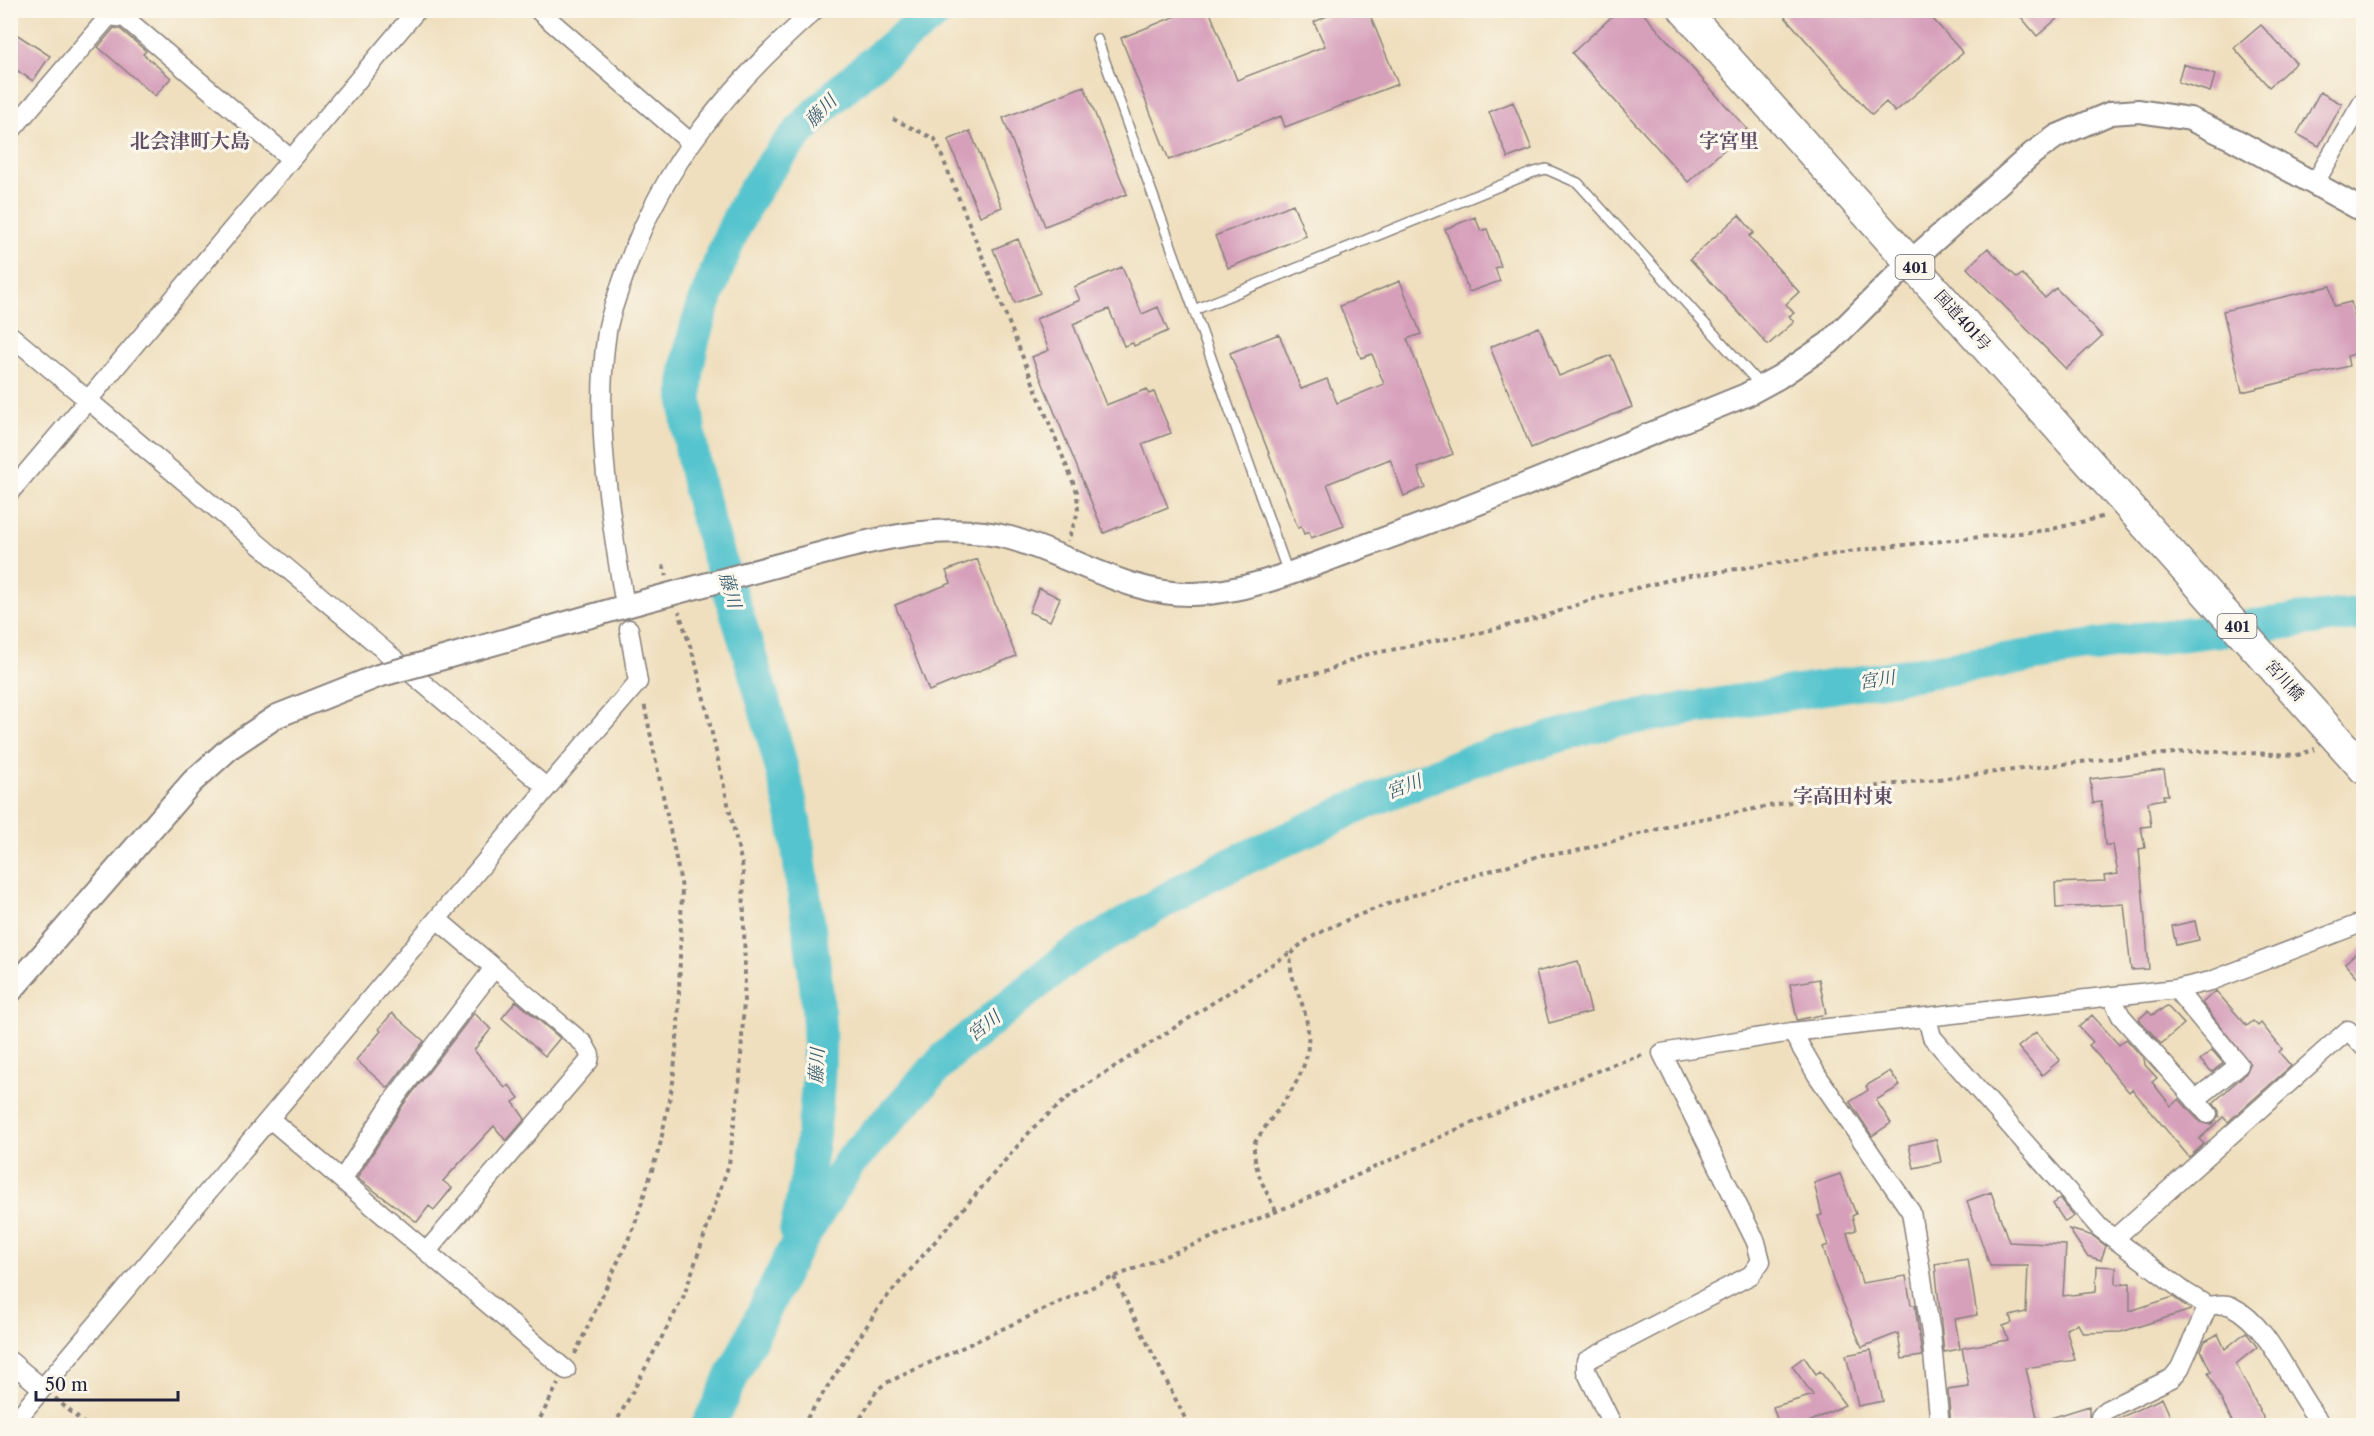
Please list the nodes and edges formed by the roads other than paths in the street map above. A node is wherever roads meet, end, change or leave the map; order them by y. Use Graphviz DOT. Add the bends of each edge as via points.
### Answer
graph roads {
  1 [pos="417,10"];
  2 [pos="538,10"];
  3 [pos="814,10"];
  4 [pos="1684,10"];
  5 [pos="106,13"];
  6 [pos="1097,39"];
  7 [pos="2364,100"];
  8 [pos="10,132"];
  9 [pos="690,141"];
  10 [pos="291,159"];
  11 [pos="2314,184"];
  12 [pos="2364,211"];
  13 [pos="1910,262"];
  14 [pos="1194,310"];
  15 [pos="10,335"];
  16 [pos="1762,386"];
  17 [pos="88,400"];
  18 [pos="10,492"];
  19 [pos="2139,516"];
  20 [pos="1288,573"];
  21 [pos="630,598"];
  22 [pos="629,629"];
  23 [pos="2364,769"];
  24 [pos="547,788"];
  25 [pos="437,919"];
  26 [pos="2364,922"];
  27 [pos="495,968"];
  28 [pos="2176,989"];
  29 [pos="10,992"];
  30 [pos="2111,996"];
  31 [pos="1927,1018"];
  32 [pos="1792,1032"];
  33 [pos="2364,1047"];
  34 [pos="2195,1100"];
  35 [pos="2208,1114"];
  36 [pos="270,1119"];
  37 [pos="342,1180"];
  38 [pos="2115,1238"];
  39 [pos="427,1251"];
  40 [pos="2208,1306"];
  41 [pos="10,1361"];
  42 [pos="566,1370"];
  43 [pos="42,1388"];
  44 [pos="11,1425"];
  45 [pos="1613,1425"];
  46 [pos="1940,1425"];
  47 [pos="2100,1425"];
  48 [pos="2322,1425"];
  1 -- 10 [label="street"];
  2 -- 9 [label="street"];
  3 -- 9 [label="street" via="739,82"];
  4 -- 13 [label="highway, 国道401号 / 401"];
  5 -- 8 [label="street"];
  5 -- 10 [label="street" via="125,18"];
  6 -- 14 [label="lane"];
  7 -- 11 [label="street"];
  9 -- 21 [label="street" via="661,189 632,252 608,331 603,400 608,486"];
  10 -- 17 [label="street"];
  11 -- 12 [label="street"];
  11 -- 13 [label="street" via="2190,119 2139,111 2111,113 2057,136 2033,153"];
  13 -- 16 [label="street" via="1829,343"];
  13 -- 19 [label="highway, 国道401号 / 401"];
  14 -- 16 [label="lane" via="1546,169 1578,183"];
  14 -- 20 [label="lane"];
  15 -- 17 [label="street"];
  16 -- 20 [label="street" via="1423,525"];
  17 -- 18 [label="street"];
  17 -- 24 [label="street"];
  19 -- 23 [label="highway, 宮川橋 / 401"];
  20 -- 21 [label="street, bridge" via="1238,590 1192,594 1150,589 1012,539 950,531 916,534"];
  21 -- 29 [label="street, bridge" via="378,676 277,716 231,747 192,782"];
  22 -- 24 [label="street" via="638,682"];
  24 -- 25 [label="street"];
  25 -- 27 [label="street"];
  25 -- 36 [label="street"];
  26 -- 28 [label="street" via="2211,981"];
  27 -- 37 [label="street" via="394,1099"];
  27 -- 39 [label="street" via="584,1044 589,1061"];
  28 -- 30 [label="street"];
  28 -- 34 [label="street" via="2239,1065"];
  30 -- 31 [label="street"];
  30 -- 34 [label="street" via="2121,1016"];
  31 -- 32 [label="street"];
  31 -- 38 [label="street" via="1932,1037 1953,1062 2100,1228"];
  32 -- 45 [label="street" via="1662,1053 1756,1242 1761,1261 1751,1275 1586,1361 1586,1371"];
  32 -- 46 [label="street" via="1911,1212 1931,1334"];
  33 -- 38 [label="street" via="2348,1030"];
  34 -- 35 [label="street"];
  36 -- 37 [label="street"];
  36 -- 43 [label="street"];
  37 -- 39 [label="street"];
  38 -- 40 [label="street"];
  39 -- 42 [label="street"];
  40 -- 47 [label="street" via="2172,1378 2106,1410"];
  40 -- 48 [label="street" via="2232,1306 2259,1328"];
  41 -- 43 [label="street"];
  43 -- 44 [label="street"];
}
